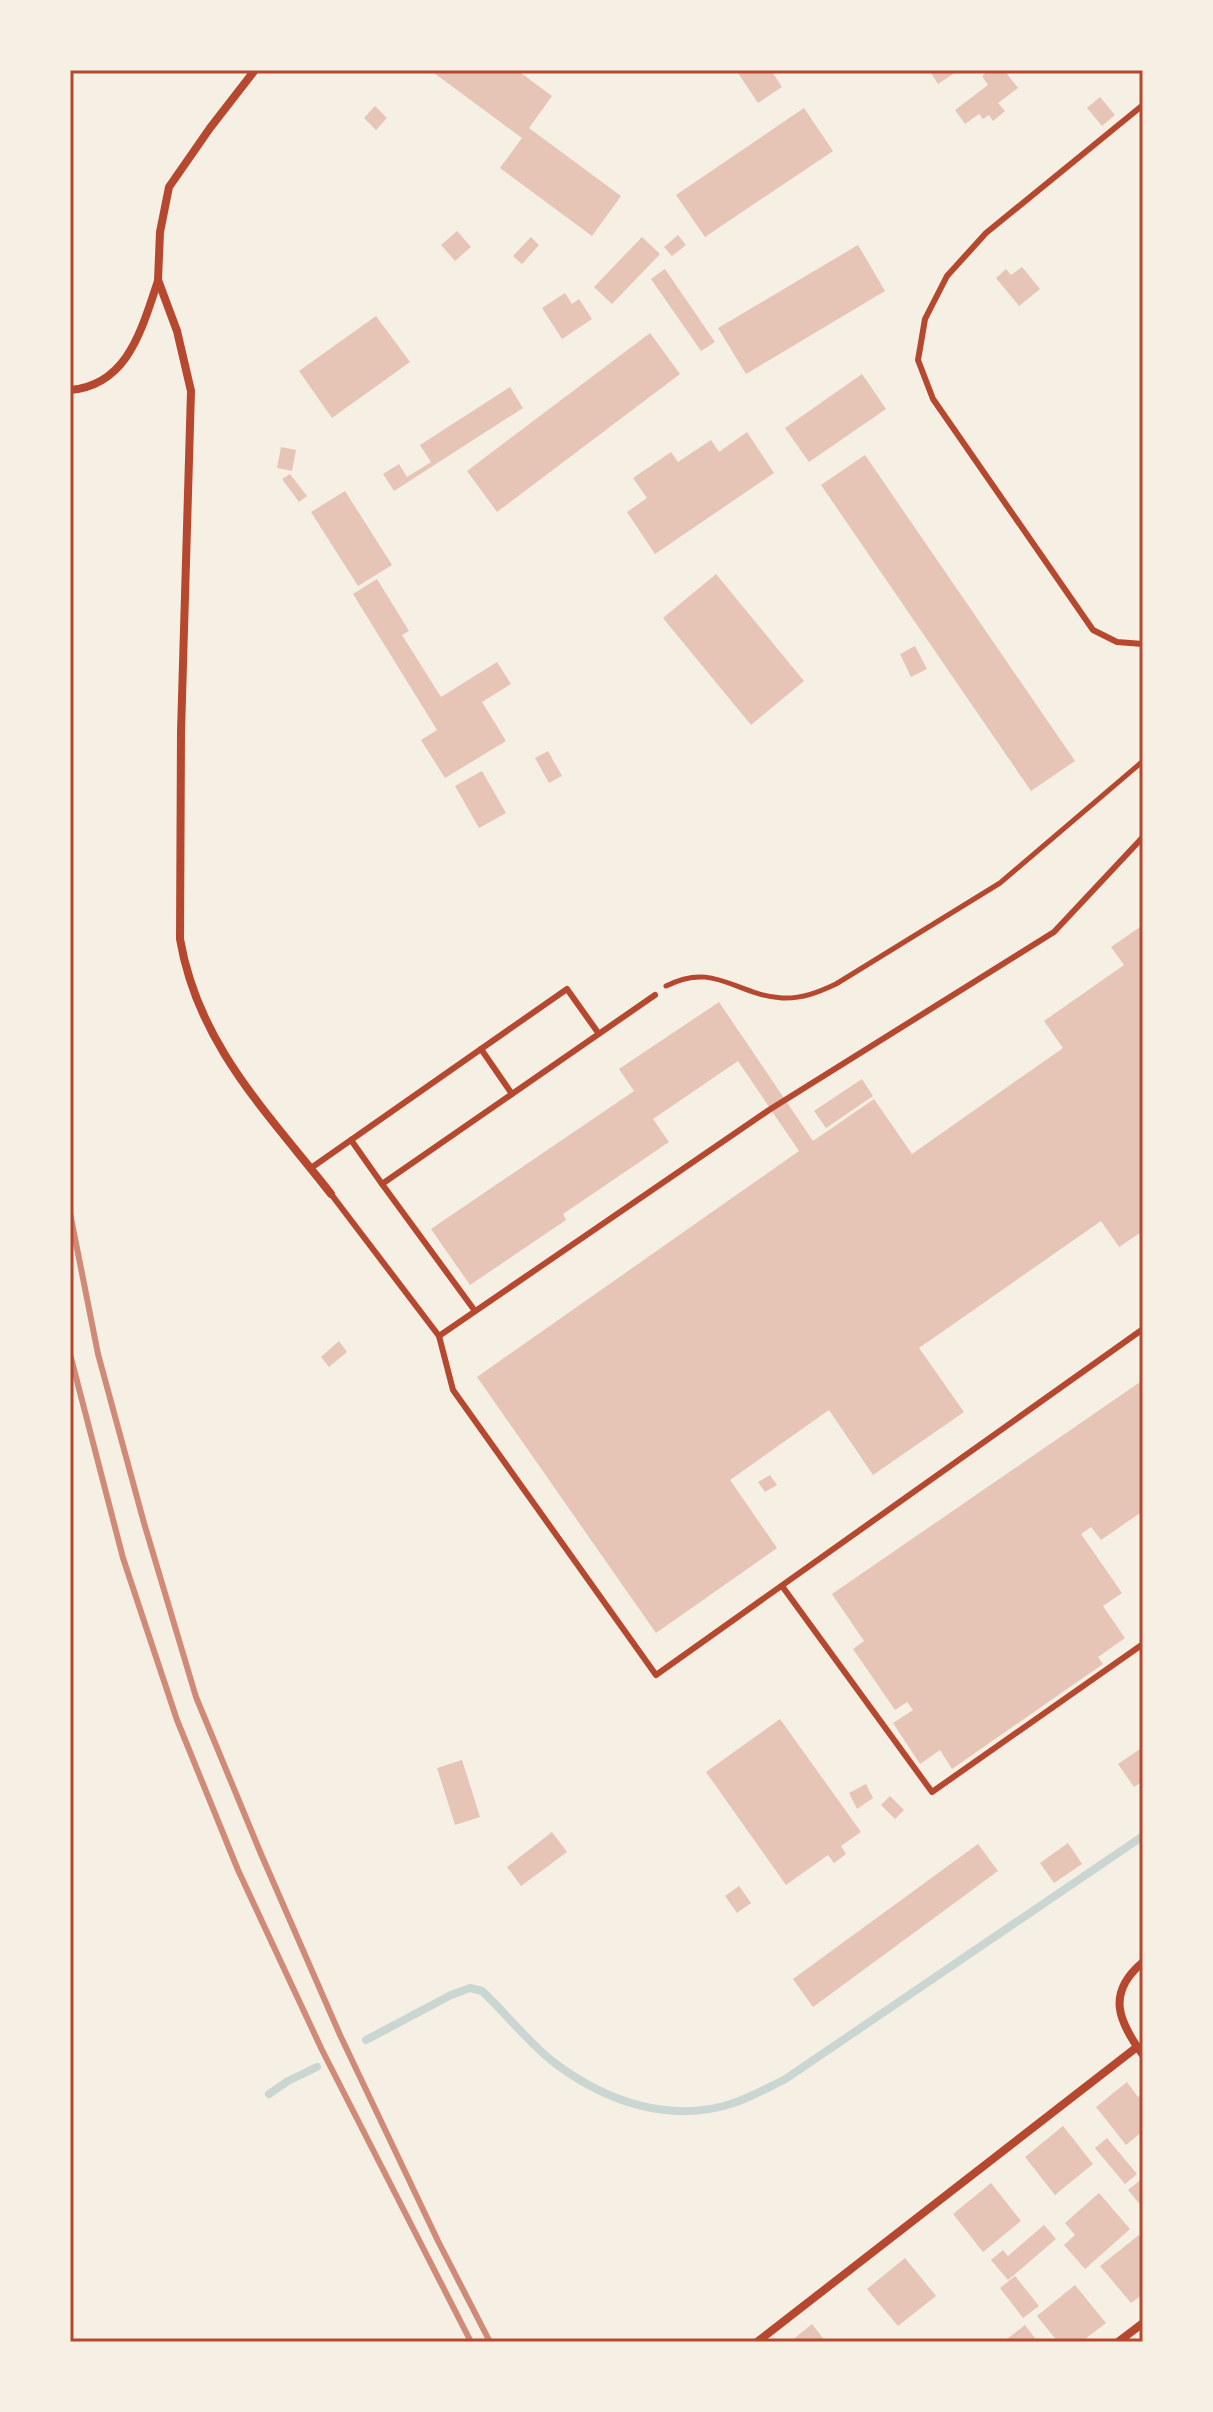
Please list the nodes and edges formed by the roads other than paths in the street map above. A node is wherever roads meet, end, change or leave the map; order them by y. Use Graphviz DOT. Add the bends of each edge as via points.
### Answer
graph roads {
  1 [pos="255,70"];
  2 [pos="1143,105"];
  3 [pos="158,280"];
  4 [pos="70,390"];
  5 [pos="1143,644"];
  6 [pos="1143,837"];
  7 [pos="655,995"];
  8 [pos="599,1034"];
  9 [pos="481,1049"];
  10 [pos="512,1094"];
  11 [pos="351,1140"];
  12 [pos="311,1168"];
  13 [pos="382,1184"];
  14 [pos="331,1194"];
  15 [pos="475,1311"];
  16 [pos="1143,1329"];
  17 [pos="439,1336"];
  18 [pos="782,1586"];
  19 [pos="1143,1644"];
  20 [pos="1143,1962"];
  21 [pos="1140,2051"];
  22 [pos="1143,2323"];
  23 [pos="757,2342"];
  24 [pos="1118,2342"];
  1 -- 3 [label="street" via="169,187"];
  2 -- 5 [label="lane" via="986,233 947,276 925,319 918,360 933,399 1093,630 1117,642"];
  3 -- 4 [label="street" via="125,361 102,381"];
  3 -- 12 [label="street" via="191,391 180,939 186,972 208,1028"];
  6 -- 15 [label="lane" via="1054,932 769,1110"];
  7 -- 8 [label="lane"];
  8 -- 9 [label="lane" via="567,989"];
  8 -- 10 [label="lane"];
  9 -- 10 [label="lane"];
  9 -- 11 [label="lane"];
  10 -- 13 [label="lane"];
  11 -- 12 [label="lane"];
  11 -- 13 [label="lane"];
  12 -- 14 [label="street"];
  13 -- 15 [label="lane"];
  14 -- 17 [label="lane"];
  15 -- 17 [label="lane"];
  16 -- 18 [label="lane"];
  17 -- 18 [label="lane" via="453,1390 656,1675"];
  18 -- 19 [label="lane" via="932,1792"];
  20 -- 21 [label="street" via="1122,1985 1119,1998 1124,2026"];
  21 -- 23 [label="street"];
  22 -- 24 [label="street"];
}
